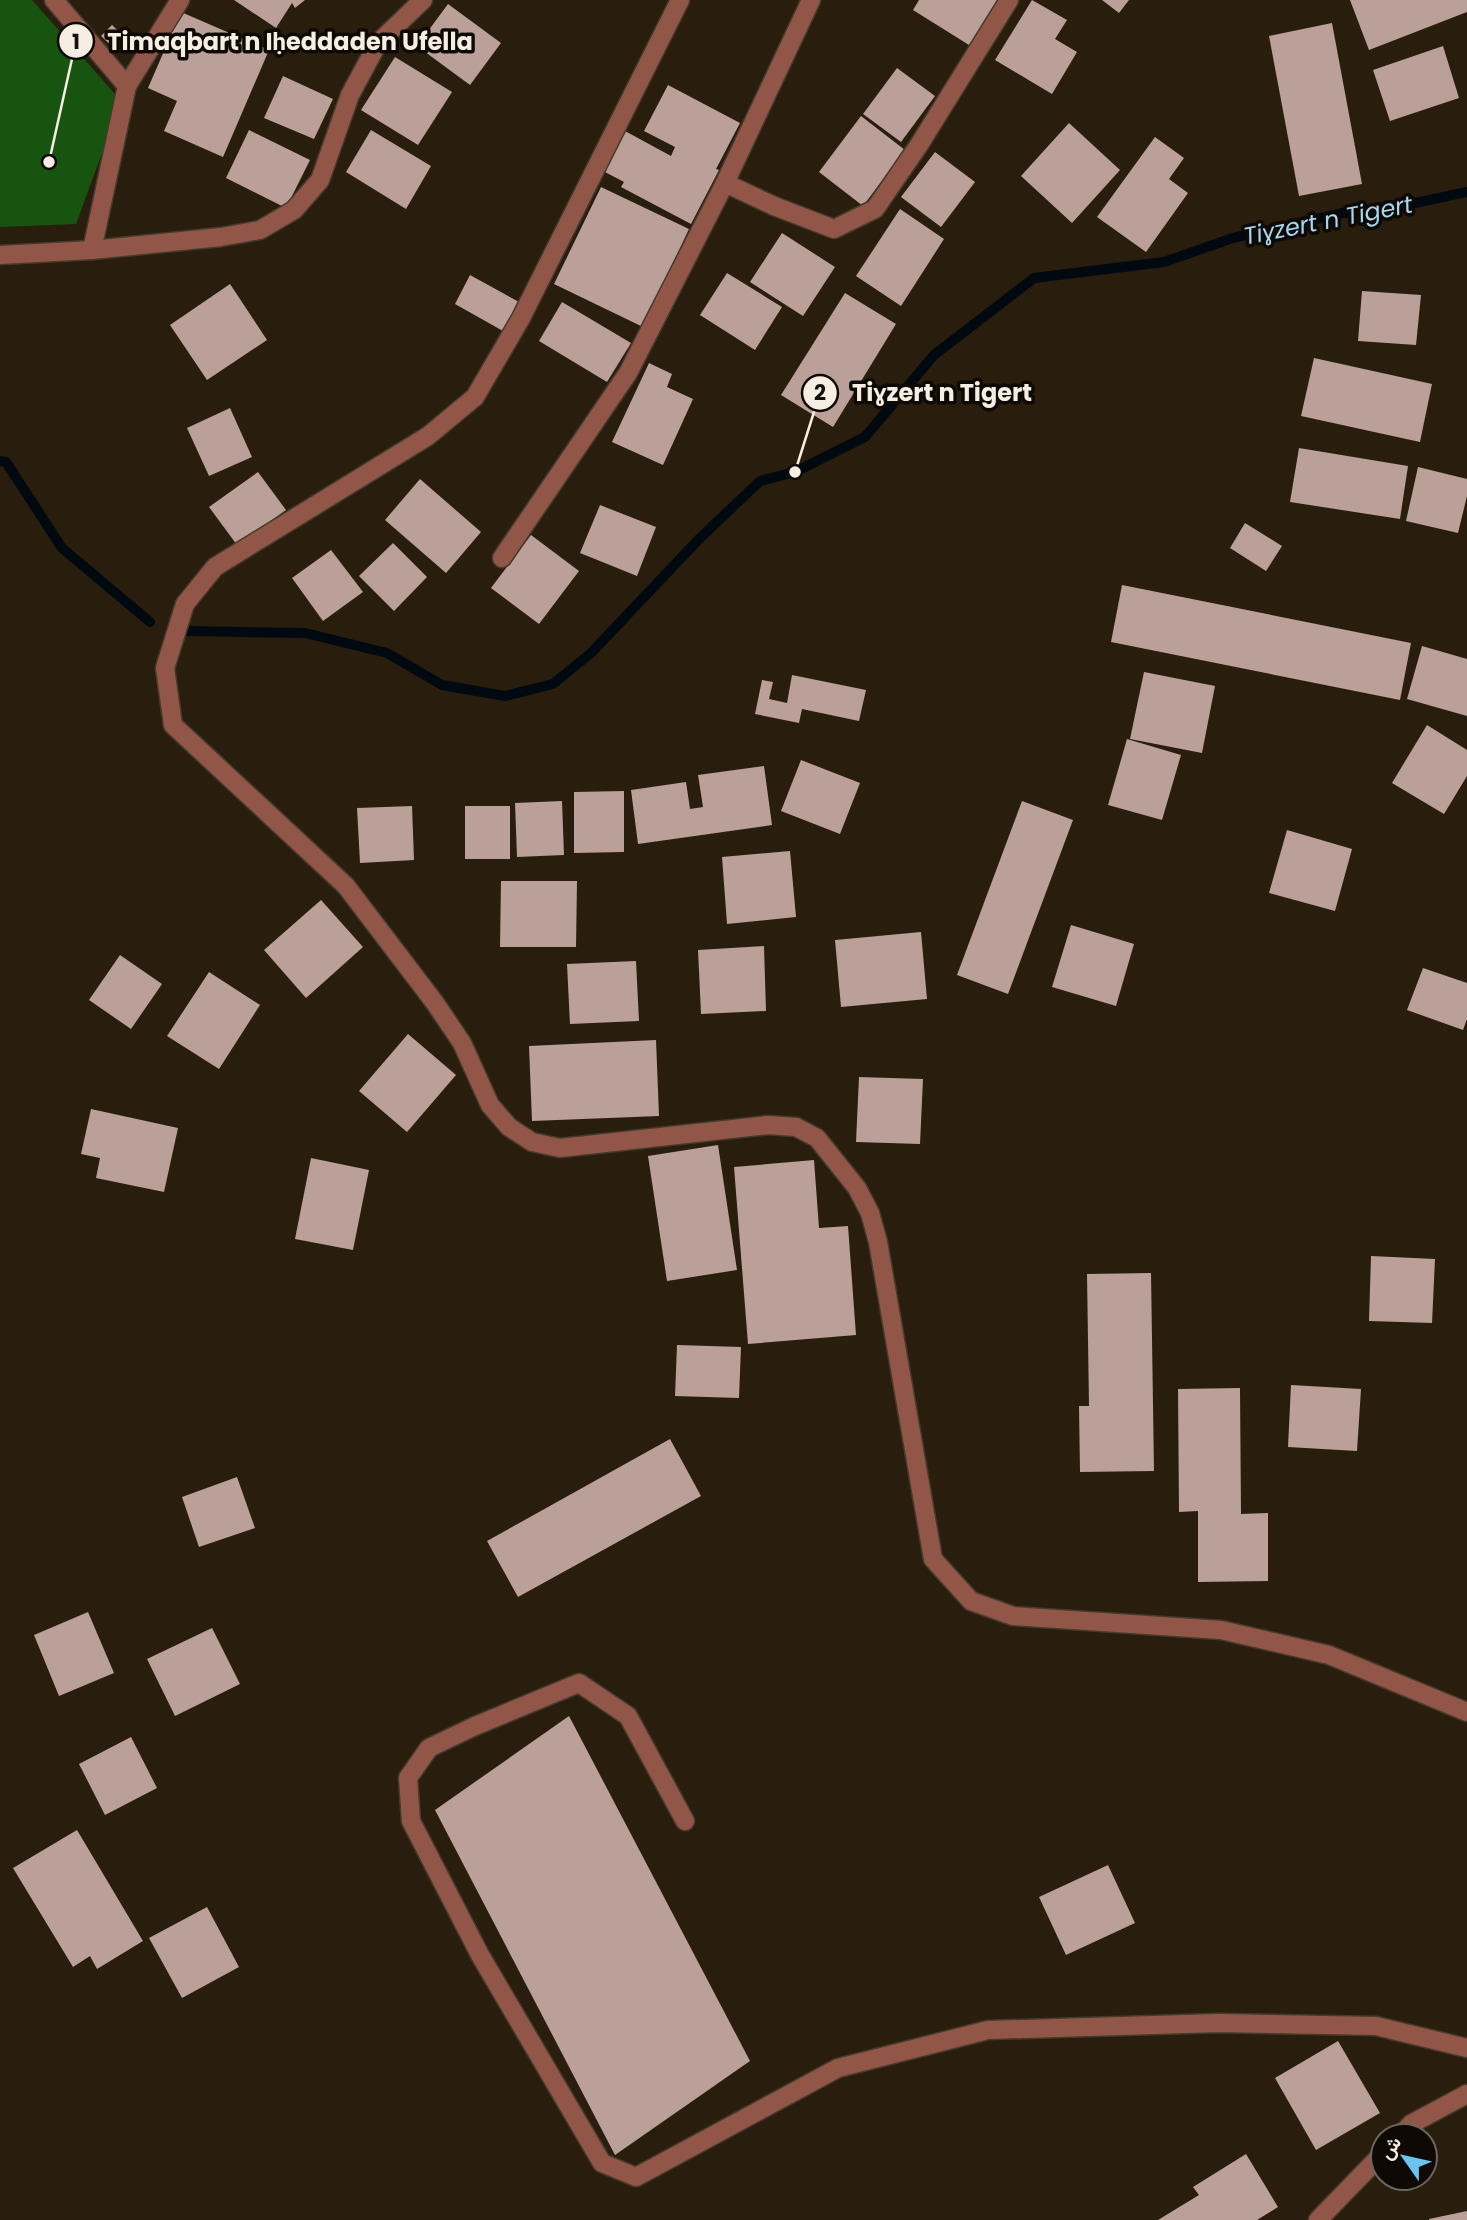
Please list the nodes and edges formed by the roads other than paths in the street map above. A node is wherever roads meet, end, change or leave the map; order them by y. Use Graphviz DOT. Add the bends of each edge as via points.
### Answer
graph roads {
  1 [pos="54,0"];
  2 [pos="180,0"];
  3 [pos="423,0"];
  4 [pos="681,0"];
  5 [pos="811,0"];
  6 [pos="1009,0"];
  7 [pos="127,86"];
  8 [pos="725,183"];
  9 [pos="92,250"];
  10 [pos="0,255"];
  11 [pos="502,558"];
  12 [pos="1467,1712"];
  13 [pos="685,1821"];
  14 [pos="1467,2048"];
  15 [pos="1467,2094"];
  16 [pos="1415,2122"];
  17 [pos="1369,2167"];
  18 [pos="1318,2220"];
  1 -- 7 [label="street"];
  2 -- 7 [label="street"];
  3 -- 9 [label="street" via="378,43 350,95 320,180 294,210 260,230"];
  4 -- 12 [label="street" via="521,318 475,397 428,436 215,567 185,604 165,668 173,725 346,886 462,1043 490,1105 509,1127 532,1142 560,1148 768,1125 796,1127 817,1138 858,1188 870,1213 933,1559 971,1601 1013,1616 1222,1630 1329,1655"];
  5 -- 8 [label="street"];
  6 -- 8 [label="street" via="875,209 834,229"];
  7 -- 9 [label="street"];
  8 -- 11 [label="street" via="628,373"];
  9 -- 10 [label="street"];
  13 -- 14 [label="street" via="628,1716 579,1683 429,1748 408,1778 411,1821 480,1955 601,2163 636,2177 838,2068 988,2030 1218,2023 1376,2026"];
  15 -- 16 [label="street"];
  17 -- 18 [label="street"];
}
